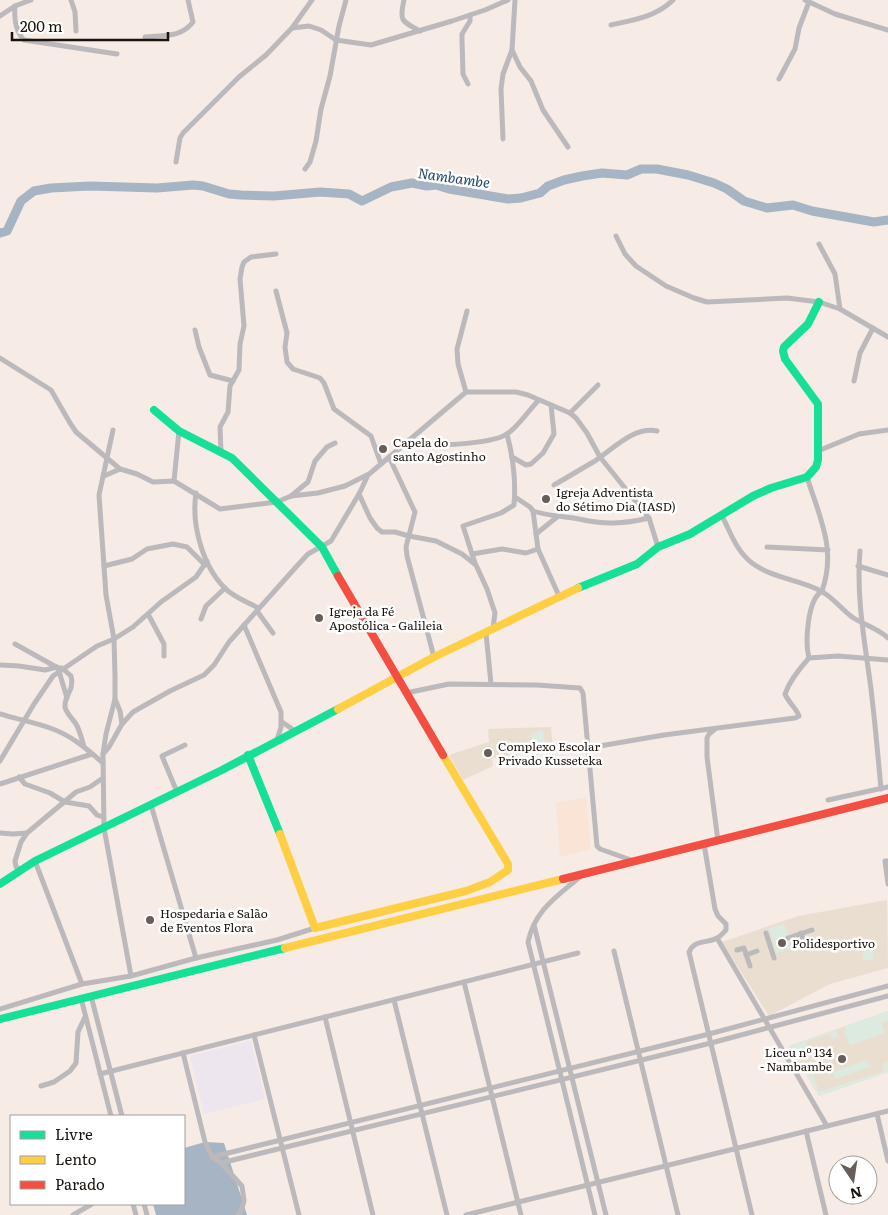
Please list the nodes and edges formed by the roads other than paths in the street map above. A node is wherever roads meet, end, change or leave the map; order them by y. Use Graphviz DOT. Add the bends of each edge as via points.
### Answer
graph roads {
  1 [pos="31,0"];
  2 [pos="71,0"];
  3 [pos="188,0"];
  4 [pos="312,0"];
  5 [pos="346,0"];
  6 [pos="404,0"];
  7 [pos="495,0"];
  8 [pos="515,0"];
  9 [pos="673,0"];
  10 [pos="505,1"];
  11 [pos="811,2"];
  12 [pos="19,3"];
  13 [pos="1,15"];
  14 [pos="470,15"];
  15 [pos="14,18"];
  16 [pos="611,25"];
  17 [pos="292,28"];
  18 [pos="888,30"];
  19 [pos="76,31"];
  20 [pos="420,31"];
  21 [pos="145,37"];
  22 [pos="336,40"];
  23 [pos="512,50"];
  24 [pos="117,54"];
  25 [pos="779,79"];
  26 [pos="468,84"];
  27 [pos="503,139"];
  28 [pos="568,147"];
  29 [pos="176,162"];
  30 [pos="305,169"];
  31 [pos="616,236"];
  32 [pos="819,244"];
  33 [pos="276,254"];
  34 [pos="276,291"];
  35 [pos="819,302"];
  36 [pos="840,309"];
  37 [pos="467,311"];
  38 [pos="873,328"];
  39 [pos="195,330"];
  40 [pos="888,337"];
  41 [pos="0,358"];
  42 [pos="233,381"];
  43 [pos="854,381"];
  44 [pos="598,385"];
  45 [pos="466,392"];
  46 [pos="538,400"];
  47 [pos="551,406"];
  48 [pos="154,410"];
  49 [pos="570,413"];
  50 [pos="113,430"];
  51 [pos="888,430"];
  52 [pos="179,431"];
  53 [pos="658,431"];
  54 [pos="507,434"];
  55 [pos="335,442"];
  56 [pos="404,446"];
  57 [pos="818,451"];
  58 [pos="221,452"];
  59 [pos="389,457"];
  60 [pos="512,457"];
  61 [pos="600,457"];
  62 [pos="108,460"];
  63 [pos="381,464"];
  64 [pos="120,469"];
  65 [pos="368,475"];
  66 [pos="104,476"];
  67 [pos="807,477"];
  68 [pos="174,481"];
  69 [pos="554,485"];
  70 [pos="196,493"];
  71 [pos="359,494"];
  72 [pos="291,496"];
  73 [pos="515,497"];
  74 [pos="277,502"];
  75 [pos="533,511"];
  76 [pos="721,514"];
  77 [pos="557,516"];
  78 [pos="648,518"];
  79 [pos="536,534"];
  80 [pos="409,536"];
  81 [pos="322,547"];
  82 [pos="658,547"];
  83 [pos="767,547"];
  84 [pos="538,549"];
  85 [pos="828,550"];
  86 [pos="860,551"];
  87 [pos="472,554"];
  88 [pos="206,563"];
  89 [pos="476,565"];
  90 [pos="104,566"];
  91 [pos="858,566"];
  92 [pos="888,575"];
  93 [pos="226,588"];
  94 [pos="822,591"];
  95 [pos="560,596"];
  96 [pos="258,610"];
  97 [pos="148,614"];
  98 [pos="201,619"];
  99 [pos="862,623"];
  100 [pos="244,625"];
  101 [pos="489,630"];
  102 [pos="273,632"];
  103 [pos="888,638"];
  104 [pos="114,639"];
  105 [pos="15,644"];
  106 [pos="164,656"];
  107 [pos="434,657"];
  108 [pos="809,658"];
  109 [pos="866,658"];
  110 [pos="888,660"];
  111 [pos="0,665"];
  112 [pos="59,669"];
  113 [pos="397,678"];
  114 [pos="491,684"];
  115 [pos="406,692"];
  116 [pos="67,698"];
  117 [pos="115,699"];
  118 [pos="0,714"];
  119 [pos="23,721"];
  120 [pos="282,722"];
  121 [pos="122,724"];
  122 [pos="714,729"];
  123 [pos="295,731"];
  124 [pos="277,740"];
  125 [pos="185,745"];
  126 [pos="84,747"];
  127 [pos="588,748"];
  128 [pos="92,754"];
  129 [pos="103,754"];
  130 [pos="248,755"];
  131 [pos="0,761"];
  132 [pos="102,764"];
  133 [pos="19,777"];
  134 [pos="103,778"];
  135 [pos="0,784"];
  136 [pos="888,787"];
  137 [pos="881,789"];
  138 [pos="176,792"];
  139 [pos="888,798"];
  140 [pos="828,800"];
  141 [pos="65,802"];
  142 [pos="151,804"];
  143 [pos="103,817"];
  144 [pos="104,828"];
  145 [pos="0,833"];
  146 [pos="27,833"];
  147 [pos="13,834"];
  148 [pos="718,841"];
  149 [pos="21,842"];
  150 [pos="704,844"];
  151 [pos="35,861"];
  152 [pos="635,861"];
  153 [pos="888,861"];
  154 [pos="22,870"];
  155 [pos="584,873"];
  156 [pos="0,884"];
  157 [pos="888,884"];
  158 [pos="458,894"];
  159 [pos="460,904"];
  160 [pos="534,925"];
  161 [pos="315,928"];
  162 [pos="812,930"];
  163 [pos="766,933"];
  164 [pos="801,933"];
  165 [pos="717,938"];
  166 [pos="788,938"];
  167 [pos="806,948"];
  168 [pos="737,950"];
  169 [pos="614,951"];
  170 [pos="757,951"];
  171 [pos="578,954"];
  172 [pos="746,955"];
  173 [pos="196,958"];
  174 [pos="774,958"];
  175 [pos="543,962"];
  176 [pos="534,965"];
  177 [pos="750,966"];
  178 [pos="131,976"];
  179 [pos="464,982"];
  180 [pos="82,984"];
  181 [pos="888,986"];
  182 [pos="91,996"];
  183 [pos="888,996"];
  184 [pos="81,998"];
  185 [pos="394,1000"];
  186 [pos="0,1009"];
  187 [pos="85,1016"];
  188 [pos="325,1017"];
  189 [pos="0,1019"];
  190 [pos="764,1020"];
  191 [pos="769,1028"];
  192 [pos="709,1034"];
  193 [pos="254,1035"];
  194 [pos="711,1043"];
  195 [pos="639,1052"];
  196 [pos="182,1053"];
  197 [pos="641,1060"];
  198 [pos="570,1069"];
  199 [pos="110,1071"];
  200 [pos="560,1071"];
  201 [pos="100,1074"];
  202 [pos="572,1077"];
  203 [pos="562,1079"];
  204 [pos="41,1086"];
  205 [pos="490,1088"];
  206 [pos="492,1097"];
  207 [pos="420,1106"];
  208 [pos="888,1111"];
  209 [pos="422,1114"];
  210 [pos="877,1114"];
  211 [pos="111,1115"];
  212 [pos="122,1115"];
  213 [pos="351,1123"];
  214 [pos="827,1126"];
  215 [pos="353,1131"];
  216 [pos="806,1131"];
  217 [pos="280,1140"];
  218 [pos="282,1148"];
  219 [pos="736,1148"];
  220 [pos="212,1157"];
  221 [pos="888,1161"];
  222 [pos="221,1163"];
  223 [pos="666,1166"];
  224 [pos="598,1183"];
  225 [pos="588,1185"];
  226 [pos="518,1202"];
  227 [pos="90,1205"];
  228 [pos="73,1215"];
  229 [pos="238,1215"];
  230 [pos="299,1215"];
  231 [pos="373,1215"];
  232 [pos="447,1215"];
  233 [pos="466,1215"];
  234 [pos="521,1215"];
  235 [pos="595,1215"];
  236 [pos="606,1215"];
  237 [pos="678,1215"];
  238 [pos="752,1215"];
  239 [pos="826,1215"];
  1 -- 12 [label="street"];
  2 -- 19 [label="street"];
  3 -- 21 [label="street" via="192,22 187,30 179,34"];
  4 -- 17 [label="street"];
  5 -- 22 [label="street"];
  6 -- 20 [label="street" via="401,19"];
  7 -- 10 [label="street"];
  8 -- 23 [label="street"];
  9 -- 16 [label="street" via="648,16"];
  10 -- 14 [label="street"];
  11 -- 18 [label="street" via="835,14"];
  11 -- 25 [label="street" via="799,28 795,49"];
  12 -- 13 [label="street"];
  12 -- 15 [label="street"];
  13 -- 15 [label="street"];
  14 -- 20 [label="street"];
  14 -- 26 [label="street" via="462,40 463,74"];
  15 -- 24 [label="street" via="24,40"];
  17 -- 22 [label="street" via="309,26"];
  17 -- 29 [label="street" via="183,133"];
  20 -- 22 [label="street" via="370,45"];
  22 -- 30 [label="street" via="313,153"];
  23 -- 27 [label="street" via="503,74"];
  23 -- 28 [label="street" via="531,81 543,110"];
  31 -- 35 [label="street" via="636,266 666,286 707,302 786,298"];
  32 -- 36 [label="street" via="835,274"];
  33 -- 42 [label="street" via="250,257 242,267 244,326 239,370"];
  34 -- 63 [label="street" via="287,333 287,362 293,369 320,378 334,409 371,436"];
  35 -- 36 [label="street"];
  35 -- 57 [label="street" via="808,324 784,346 783,351 818,404"];
  36 -- 38 [label="street"];
  37 -- 45 [label="street" via="457,349"];
  38 -- 40 [label="street"];
  38 -- 43 [label="street" via="860,353"];
  39 -- 42 [label="street" via="198,347 210,375"];
  41 -- 62 [label="street" via="51,390 76,432"];
  42 -- 58 [label="street" via="228,392 228,412 220,427"];
  44 -- 49 [label="street"];
  45 -- 46 [label="street" via="516,392"];
  45 -- 56 [label="street"];
  46 -- 47 [label="street"];
  46 -- 54 [label="street"];
  47 -- 49 [label="street"];
  47 -- 60 [label="street" via="554,434 543,454 526,465"];
  48 -- 52 [label="street"];
  49 -- 61 [label="street" via="587,433"];
  50 -- 62 [label="street"];
  51 -- 57 [label="street" via="860,434"];
  52 -- 58 [label="street"];
  52 -- 68 [label="street"];
  53 -- 61 [label="street" via="649,430 630,437"];
  54 -- 56 [label="street" via="471,442"];
  54 -- 60 [label="street"];
  55 -- 72 [label="street" via="315,461 308,482"];
  56 -- 59 [label="street"];
  57 -- 67 [label="street" via="816,467"];
  58 -- 74 [label="street"];
  59 -- 63 [label="street"];
  59 -- 80 [label="street" via="415,512"];
  60 -- 73 [label="street"];
  61 -- 69 [label="street"];
  61 -- 78 [label="street"];
  62 -- 64 [label="street"];
  62 -- 66 [label="street"];
  63 -- 65 [label="street"];
  64 -- 66 [label="street"];
  64 -- 68 [label="street" via="153,482"];
  65 -- 71 [label="street"];
  65 -- 72 [label="street" via="345,486"];
  66 -- 90 [label="street" via="99,495"];
  67 -- 76 [label="street" via="752,496"];
  67 -- 85 [label="street" via="824,525"];
  68 -- 70 [label="street"];
  70 -- 74 [label="street" via="220,509"];
  70 -- 88 [label="street" via="195,522"];
  71 -- 80 [label="street" via="376,528"];
  71 -- 81 [label="street" via="336,534"];
  72 -- 74 [label="street"];
  73 -- 75 [label="street"];
  73 -- 87 [label="street" via="511,508 463,526"];
  74 -- 81 [label="street"];
  75 -- 77 [label="street"];
  75 -- 79 [label="street"];
  76 -- 82 [label="street" via="690,534"];
  76 -- 94 [label="street" via="736,543 752,563 776,576"];
  77 -- 78 [label="street" via="607,524"];
  77 -- 79 [label="street"];
  78 -- 82 [label="street"];
  79 -- 84 [label="street"];
  80 -- 89 [label="street" via="450,547"];
  80 -- 107 [label="street" via="407,556"];
  81 -- 96 [label="street" via="308,554"];
  81 -- 113 [label="street"];
  82 -- 95 [label="street" via="637,564"];
  83 -- 85 [label="street"];
  84 -- 87 [label="street" via="526,553 502,549"];
  84 -- 95 [label="street"];
  85 -- 94 [label="street"];
  86 -- 91 [label="street"];
  87 -- 89 [label="street"];
  88 -- 90 [label="street" via="187,547 172,544 147,549 132,559"];
  88 -- 93 [label="street"];
  88 -- 97 [label="street" via="196,577"];
  89 -- 101 [label="street" via="495,613"];
  90 -- 104 [label="street"];
  91 -- 92 [label="street"];
  91 -- 99 [label="street"];
  93 -- 96 [label="street"];
  93 -- 98 [label="street" via="206,606"];
  94 -- 99 [label="street"];
  94 -- 108 [label="street" via="809,612"];
  95 -- 101 [label="street"];
  96 -- 100 [label="street"];
  96 -- 102 [label="street"];
  97 -- 104 [label="street"];
  97 -- 106 [label="street" via="164,644"];
  99 -- 103 [label="street"];
  99 -- 109 [label="street"];
  100 -- 120 [label="street" via="281,712"];
  100 -- 121 [label="street" via="204,674 133,712"];
  101 -- 107 [label="street"];
  101 -- 114 [label="street"];
  104 -- 112 [label="street"];
  104 -- 117 [label="street"];
  105 -- 112 [label="street"];
  107 -- 113 [label="street"];
  108 -- 109 [label="street"];
  108 -- 122 [label="street" via="796,672 785,694 798,711 798,716"];
  109 -- 110 [label="street"];
  109 -- 137 [label="street"];
  111 -- 112 [label="street"];
  112 -- 116 [label="street"];
  112 -- 116 [label="street" via="70,674 72,680"];
  112 -- 119 [label="street"];
  113 -- 115 [label="street"];
  113 -- 123 [label="street"];
  114 -- 115 [label="street" via="449,684"];
  114 -- 127 [label="street" via="580,688"];
  115 -- 158 [label="street" via="508,864 508,870 501,877"];
  116 -- 126 [label="street" via="66,711 77,725"];
  117 -- 121 [label="street"];
  117 -- 129 [label="street"];
  118 -- 119 [label="street"];
  119 -- 126 [label="street" via="50,728"];
  119 -- 131 [label="street"];
  120 -- 123 [label="street"];
  120 -- 124 [label="street"];
  121 -- 129 [label="street"];
  122 -- 127 [label="street"];
  122 -- 148 [label="street" via="707,738 707,756"];
  123 -- 124 [label="street"];
  124 -- 130 [label="street"];
  125 -- 138 [label="street" via="162,756"];
  126 -- 128 [label="street"];
  127 -- 152 [label="street" via="597,846"];
  128 -- 132 [label="street"];
  128 -- 133 [label="street"];
  129 -- 132 [label="street"];
  130 -- 138 [label="street"];
  130 -- 161 [label="street"];
  132 -- 134 [label="street"];
  133 -- 135 [label="street"];
  133 -- 141 [label="street" via="25,784"];
  134 -- 141 [label="street" via="76,792"];
  134 -- 143 [label="street"];
  136 -- 137 [label="street"];
  137 -- 140 [label="street"];
  138 -- 142 [label="street"];
  139 -- 148 [label="street"];
  141 -- 143 [label="street" via="89,806"];
  141 -- 146 [label="street"];
  142 -- 144 [label="street"];
  142 -- 173 [label="street"];
  143 -- 144 [label="street"];
  144 -- 151 [label="street"];
  144 -- 178 [label="street"];
  145 -- 147 [label="street"];
  146 -- 147 [label="street"];
  146 -- 149 [label="street"];
  147 -- 149 [label="street"];
  148 -- 150 [label="street"];
  149 -- 154 [label="street" via="15,865"];
  150 -- 152 [label="street"];
  150 -- 165 [label="street" via="715,909 726,924 726,930"];
  151 -- 154 [label="street"];
  151 -- 180 [label="street"];
  152 -- 155 [label="street"];
  153 -- 157 [label="street" via="885,861"];
  154 -- 156 [label="street"];
  155 -- 159 [label="street"];
  155 -- 160 [label="street" via="550,901"];
  158 -- 159 [label="street"];
  158 -- 161 [label="street"];
  159 -- 182 [label="street"];
  160 -- 175 [label="street"];
  160 -- 176 [label="street" via="528,942"];
  161 -- 173 [label="street"];
  162 -- 164 [label="street"];
  163 -- 174 [label="street"];
  164 -- 166 [label="street"];
  164 -- 167 [label="street"];
  165 -- 190 [label="street"];
  165 -- 192 [label="street" via="702,941 691,947 689,952"];
  168 -- 172 [label="street" via="744,948"];
  169 -- 195 [label="street"];
  170 -- 172 [label="street"];
  171 -- 175 [label="street"];
  172 -- 177 [label="street"];
  173 -- 178 [label="street"];
  175 -- 176 [label="street"];
  175 -- 198 [label="street"];
  176 -- 179 [label="street"];
  176 -- 200 [label="street"];
  178 -- 180 [label="street"];
  179 -- 185 [label="street"];
  179 -- 205 [label="street"];
  180 -- 186 [label="street"];
  181 -- 190 [label="street"];
  182 -- 184 [label="street"];
  182 -- 199 [label="street"];
  183 -- 191 [label="street"];
  184 -- 187 [label="street"];
  184 -- 189 [label="street"];
  185 -- 188 [label="street"];
  185 -- 207 [label="street"];
  187 -- 201 [label="street"];
  187 -- 204 [label="street" via="78,1032 76,1063 70,1072"];
  188 -- 193 [label="street"];
  188 -- 213 [label="street"];
  190 -- 191 [label="street"];
  190 -- 192 [label="street"];
  191 -- 194 [label="street"];
  191 -- 214 [label="street"];
  192 -- 194 [label="street"];
  192 -- 195 [label="street"];
  193 -- 196 [label="street"];
  193 -- 217 [label="street"];
  194 -- 197 [label="street"];
  194 -- 219 [label="street"];
  195 -- 197 [label="street"];
  195 -- 198 [label="street"];
  196 -- 199 [label="street"];
  196 -- 220 [label="street" via="205,1142"];
  197 -- 202 [label="street"];
  197 -- 223 [label="street"];
  198 -- 200 [label="street"];
  198 -- 202 [label="street"];
  199 -- 201 [label="street"];
  199 -- 212 [label="street"];
  200 -- 203 [label="street"];
  200 -- 205 [label="street"];
  201 -- 211 [label="street"];
  202 -- 203 [label="street"];
  202 -- 224 [label="street"];
  203 -- 206 [label="street"];
  203 -- 225 [label="street"];
  205 -- 206 [label="street"];
  205 -- 207 [label="street"];
  206 -- 209 [label="street"];
  206 -- 226 [label="street"];
  207 -- 209 [label="street"];
  207 -- 213 [label="street"];
  208 -- 210 [label="street"];
  209 -- 215 [label="street"];
  209 -- 232 [label="street"];
  210 -- 214 [label="street"];
  210 -- 221 [label="street"];
  213 -- 215 [label="street"];
  213 -- 217 [label="street"];
  214 -- 216 [label="street"];
  215 -- 218 [label="street"];
  215 -- 231 [label="street"];
  216 -- 219 [label="street"];
  216 -- 239 [label="street"];
  217 -- 218 [label="street"];
  217 -- 220 [label="street"];
  218 -- 222 [label="street"];
  218 -- 230 [label="street"];
  219 -- 223 [label="street"];
  219 -- 238 [label="street"];
  220 -- 222 [label="street"];
  222 -- 229 [label="street" via="242,1186 244,1200"];
  223 -- 224 [label="street"];
  223 -- 237 [label="street"];
  224 -- 225 [label="street"];
  224 -- 236 [label="street"];
  225 -- 226 [label="street"];
  225 -- 235 [label="street"];
  226 -- 233 [label="street"];
  226 -- 234 [label="street"];
  227 -- 228 [label="street"];
}
